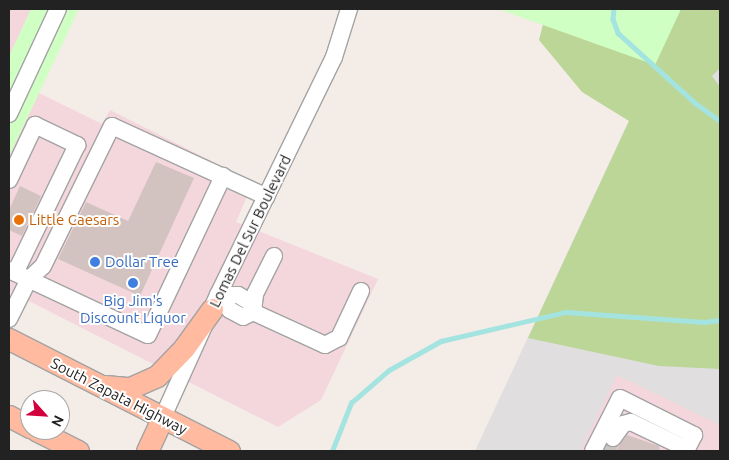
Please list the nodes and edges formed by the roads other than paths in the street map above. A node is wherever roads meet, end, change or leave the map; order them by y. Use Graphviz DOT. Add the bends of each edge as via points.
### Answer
graph roads {
  1 [pos="58,9"];
  2 [pos="349,9"];
  3 [pos="9,114"];
  4 [pos="223,176"];
  5 [pos="9,180"];
  6 [pos="267,197"];
  7 [pos="274,256"];
  8 [pos="17,274"];
  9 [pos="361,291"];
  10 [pos="215,302"];
  11 [pos="253,312"];
  12 [pos="9,319"];
  13 [pos="9,339"];
  14 [pos="90,381"];
  15 [pos="162,419"];
  16 [pos="613,438"];
  17 [pos="56,440"];
  18 [pos="687,450"];
  19 [pos="78,451"];
  20 [pos="147,451"];
  21 [pos="229,451"];
  22 [pos="593,451"];
  1 -- 3 [label="street"];
  2 -- 6 [label="street, Lomas Del Sur Boulevard" via="334,57"];
  4 -- 6 [label="street"];
  4 -- 8 [label="street" via="112,126 43,266"];
  4 -- 8 [label="street" via="148,335"];
  5 -- 8 [label="street" via="35,126 76,145"];
  6 -- 10 [label="street, Lomas Del Sur Boulevard"];
  7 -- 11 [label="street" via="255,294"];
  8 -- 12 [label="street"];
  9 -- 11 [label="street" via="339,338 325,345"];
  10 -- 11 [label="street" via="243,317"];
  10 -- 14 [label="main road" via="184,348 148,381 121,388"];
  10 -- 15 [label="street, Lomas Del Sur Boulevard"];
  13 -- 14 [label="main road, South Zapata Highway"];
  14 -- 15 [label="main road, South Zapata Highway"];
  15 -- 20 [label="main road, Lomas Del Sur Boulevard"];
  15 -- 21 [label="main road, South Zapata Highway"];
  16 -- 18 [label="street" via="623,424 631,422"];
  17 -- 19 [label="main road"];
  18 -- 22 [label="street" via="694,435 620,398"];
}
